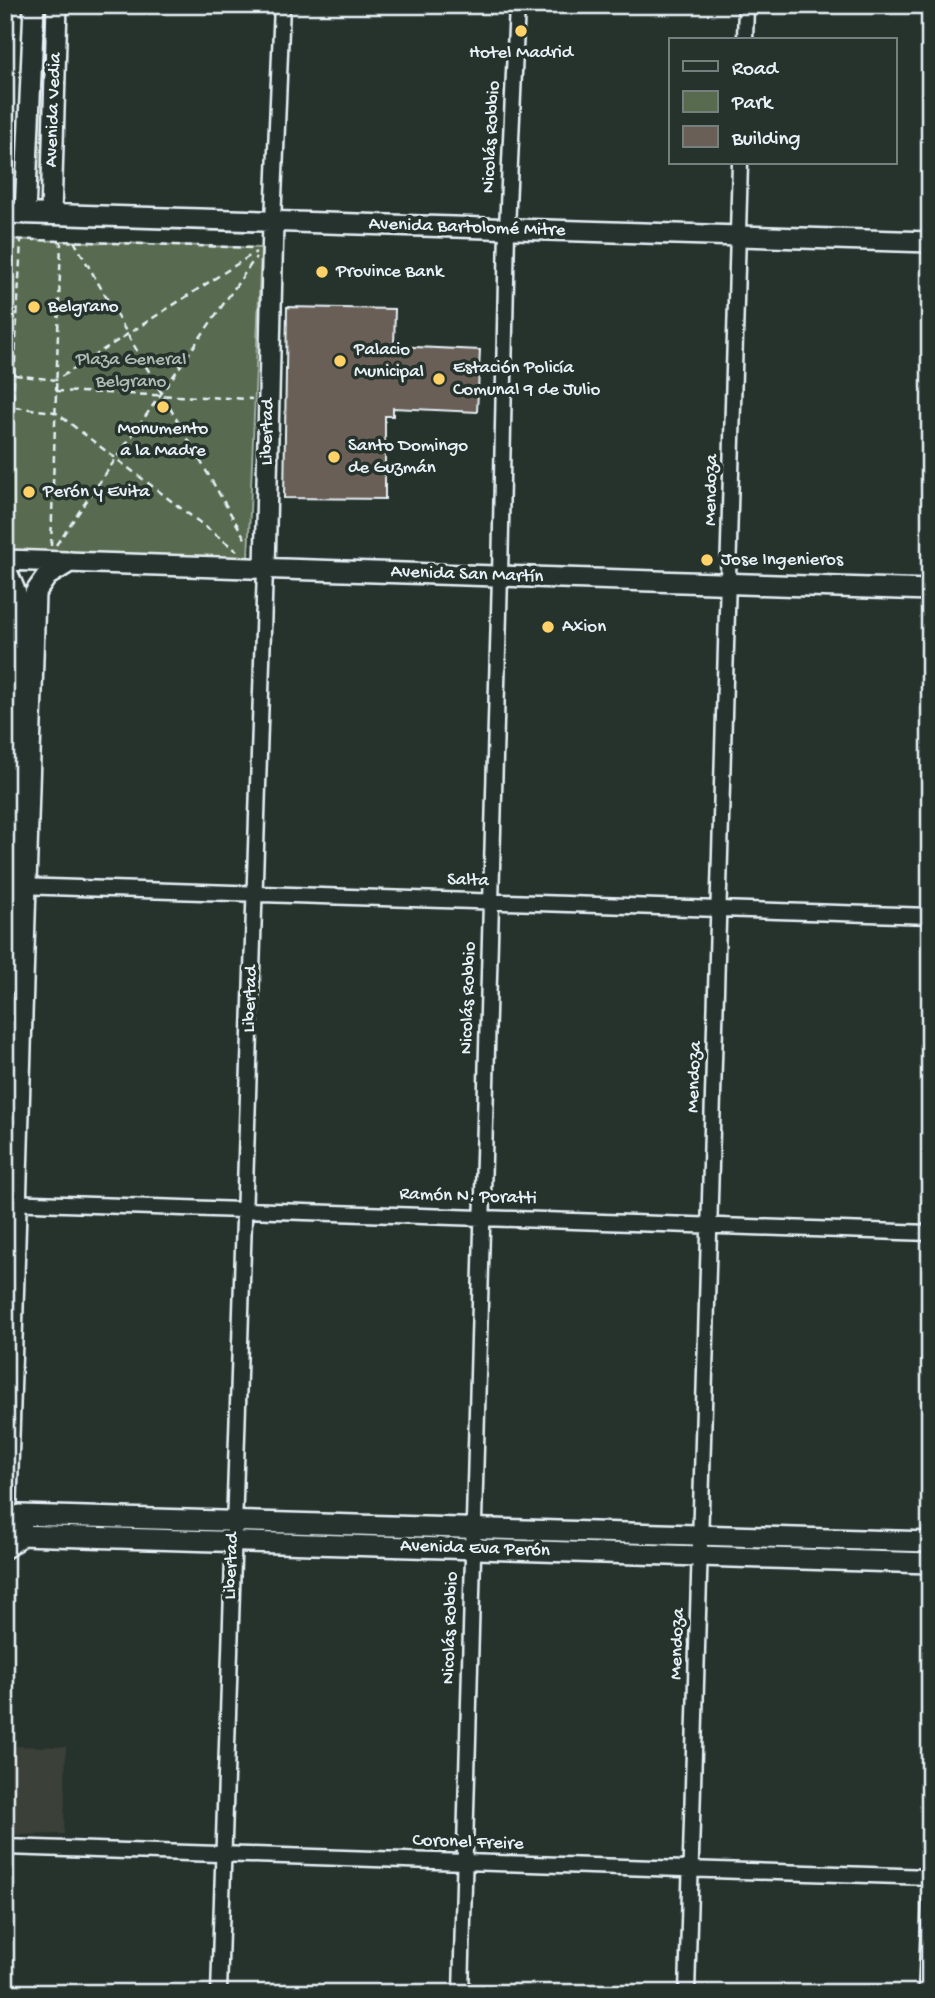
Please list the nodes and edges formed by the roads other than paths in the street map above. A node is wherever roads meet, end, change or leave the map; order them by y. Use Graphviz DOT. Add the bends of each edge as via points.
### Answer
graph roads {
  1 [pos="34,5"];
  2 [pos="57,5"];
  3 [pos="282,5"];
  4 [pos="517,5"];
  5 [pos="746,5"];
  6 [pos="745,38"];
  7 [pos="740,164"];
  8 [pos="15,213"];
  9 [pos="51,214"];
  10 [pos="273,222"];
  11 [pos="507,229"];
  12 [pos="737,236"];
  13 [pos="930,242"];
  14 [pos="5,560"];
  15 [pos="70,562"];
  16 [pos="265,569"];
  17 [pos="5,574"];
  18 [pos="500,576"];
  19 [pos="729,584"];
  20 [pos="930,590"];
  21 [pos="14,885"];
  22 [pos="254,893"];
  23 [pos="491,901"];
  24 [pos="719,909"];
  25 [pos="930,916"];
  26 [pos="5,986"];
  27 [pos="11,1202"];
  28 [pos="244,1209"];
  29 [pos="482,1217"];
  30 [pos="710,1224"];
  31 [pos="930,1233"];
  32 [pos="10,1525"];
  33 [pos="233,1531"];
  34 [pos="700,1535"];
  35 [pos="473,1539"];
  36 [pos="930,1542"];
  37 [pos="699,1556"];
  38 [pos="5,1558"];
  39 [pos="930,1563"];
  40 [pos="5,1847"];
  41 [pos="223,1854"];
  42 [pos="464,1862"];
  43 [pos="690,1870"];
  44 [pos="930,1878"];
  45 [pos="930,1901"];
  46 [pos="219,1993"];
  47 [pos="461,1993"];
  48 [pos="687,1993"];
  49 [pos="926,1993"];
  1 -- 8 [label="main road, Avenida Vedia"];
  2 -- 9 [label="main road, Avenida Vedia"];
  3 -- 10 [label="street, Libertad"];
  4 -- 11 [label="street, Nicolás Robbio"];
  5 -- 6 [label="street"];
  7 -- 12 [label="street, Mendoza"];
  8 -- 9 [label="main road, Avenida Bartolomé Mitre"];
  9 -- 10 [label="main road, Avenida Bartolomé Mitre"];
  10 -- 11 [label="main road, Avenida Bartolomé Mitre"];
  10 -- 16 [label="main road, Libertad"];
  11 -- 12 [label="main road, Avenida Bartolomé Mitre"];
  11 -- 18 [label="street, Nicolás Robbio"];
  12 -- 13 [label="main road, Avenida Bartolomé Mitre"];
  12 -- 19 [label="street, Mendoza"];
  14 -- 15 [label="main road, Avenida San Martín"];
  15 -- 16 [label="main road, Avenida San Martín"];
  15 -- 21 [label="main road" via="47,576 36,593"];
  16 -- 18 [label="main road, Avenida San Martín"];
  16 -- 22 [label="street, Libertad"];
  17 -- 21 [label="main road" via="16,593"];
  18 -- 19 [label="main road, Avenida San Martín"];
  18 -- 23 [label="street, Nicolás Robbio"];
  19 -- 20 [label="main road, Avenida San Martín"];
  19 -- 24 [label="street, Mendoza"];
  21 -- 22 [label="street, Salta"];
  21 -- 26 [label="main road"];
  21 -- 27 [label="main road"];
  22 -- 23 [label="street, Salta"];
  22 -- 28 [label="street, Libertad"];
  23 -- 24 [label="street, Salta"];
  23 -- 29 [label="street, Nicolás Robbio"];
  24 -- 25 [label="street, Salta"];
  24 -- 30 [label="street, Mendoza"];
  27 -- 28 [label="street, Ramón N. Poratti"];
  27 -- 32 [label="main road"];
  28 -- 29 [label="street, Ramón N. Poratti"];
  28 -- 33 [label="street, Libertad"];
  29 -- 30 [label="street, Ramón N. Poratti"];
  29 -- 35 [label="street, Nicolás Robbio"];
  30 -- 31 [label="street, Ramón N. Poratti"];
  30 -- 34 [label="street, Mendoza"];
  32 -- 33 [label="main road, Avenida Eva Perón"];
  32 -- 38 [label="main road"];
  33 -- 35 [label="main road, Avenida Eva Perón"];
  33 -- 41 [label="street, Libertad"];
  34 -- 35 [label="main road, Avenida Eva Perón"];
  34 -- 36 [label="main road, Avenida Eva Perón"];
  34 -- 37 [label="street, Mendoza"];
  35 -- 37 [label="main road, Avenida Eva Perón"];
  35 -- 42 [label="street, Nicolás Robbio"];
  37 -- 39 [label="main road, Avenida Eva Perón"];
  37 -- 43 [label="street, Mendoza"];
  40 -- 41 [label="street, Coronel Freire"];
  41 -- 42 [label="street, Coronel Freire"];
  41 -- 46 [label="street, Libertad"];
  42 -- 43 [label="street, Coronel Freire"];
  42 -- 47 [label="street, Nicolás Robbio"];
  43 -- 44 [label="street, Coronel Freire"];
  43 -- 48 [label="street, Mendoza"];
  45 -- 49 [label="street"];
}
